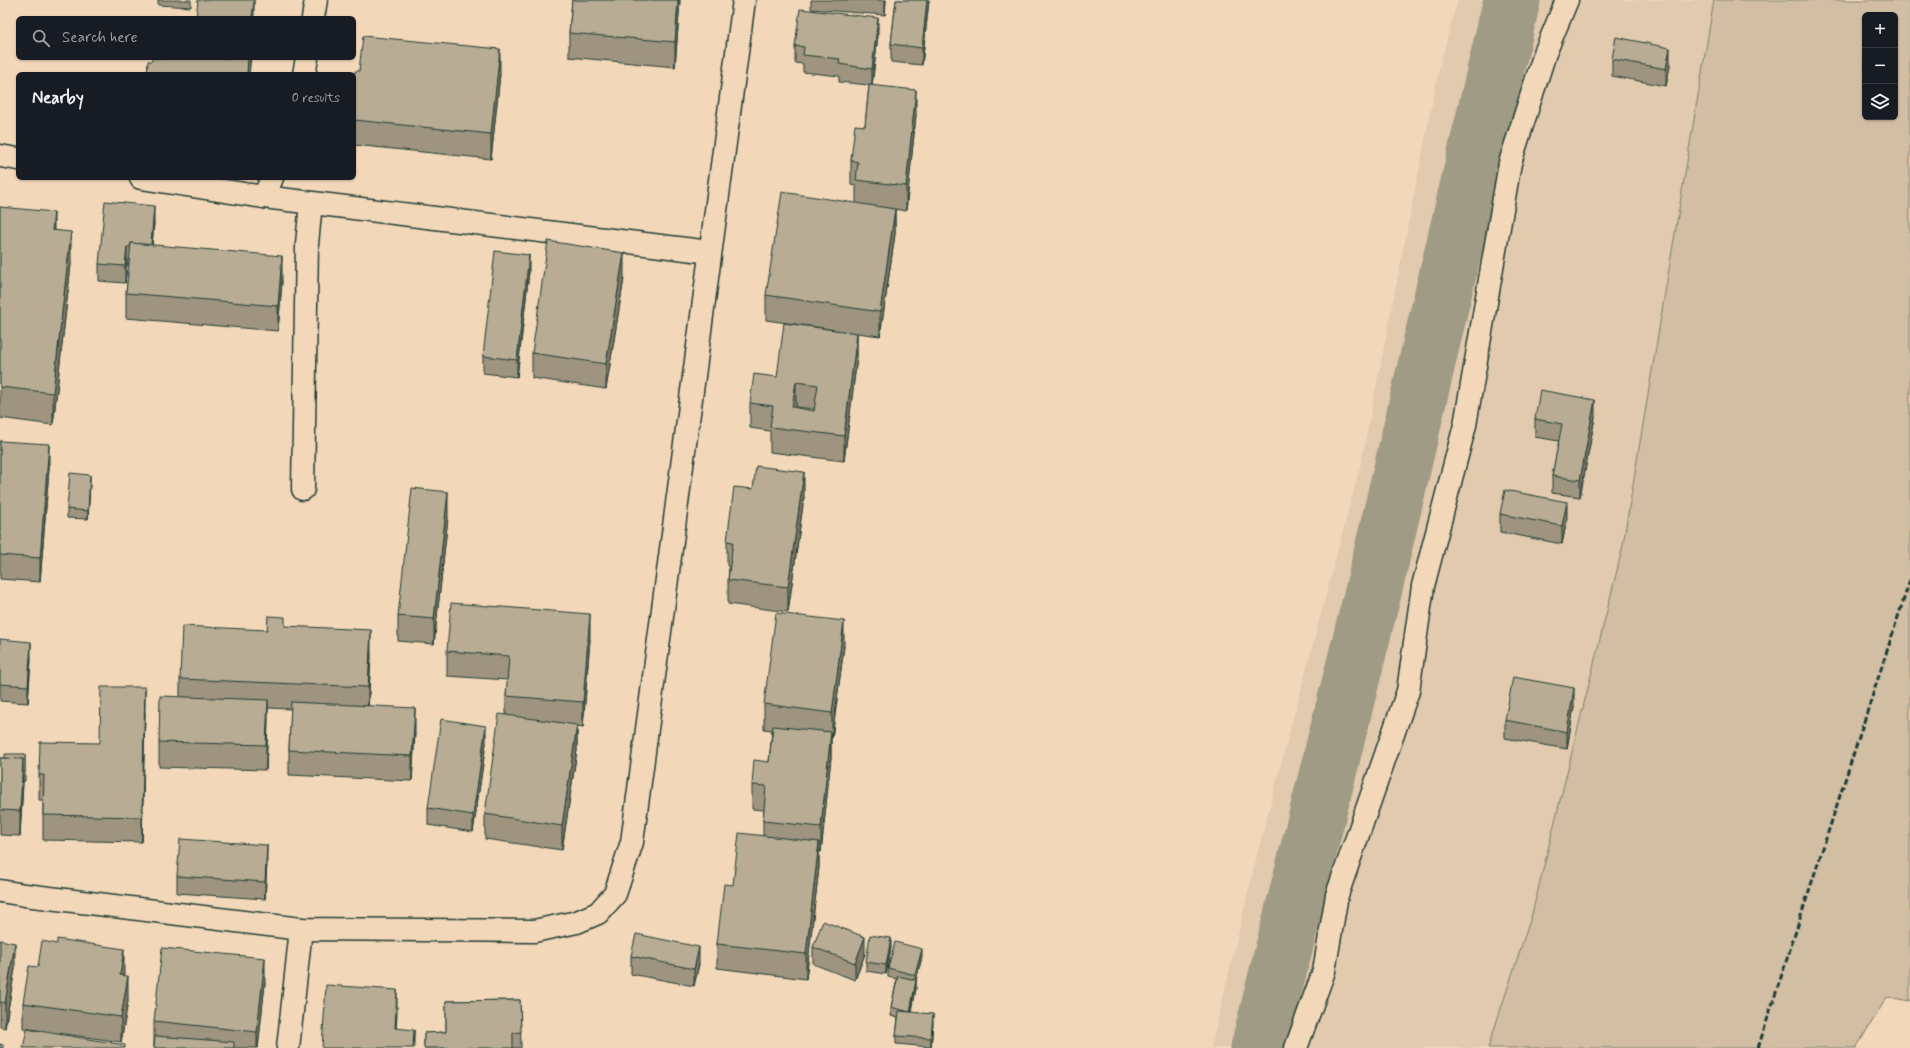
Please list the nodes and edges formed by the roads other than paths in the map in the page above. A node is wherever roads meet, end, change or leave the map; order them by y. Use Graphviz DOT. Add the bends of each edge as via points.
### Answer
graph roads {
  1 [pos="316,0"];
  2 [pos="744,0"];
  3 [pos="1567,0"];
  4 [pos="313,16"];
  5 [pos="306,60"];
  6 [pos="304,72"];
  7 [pos="0,156"];
  8 [pos="16,158"];
  9 [pos="166,180"];
  10 [pos="268,188"];
  11 [pos="311,203"];
  12 [pos="710,252"];
  13 [pos="303,488"];
  14 [pos="0,891"];
  15 [pos="301,928"];
  16 [pos="288,1048"];
  17 [pos="1296,1048"];
  1 -- 4 [label="street"];
  2 -- 12 [label="street"];
  3 -- 17 [label="street" via="1545,53 1510,163 1465,424 1423,586 1408,691 1337,896 1324,971"];
  5 -- 6 [label="street"];
  7 -- 8 [label="street"];
  9 -- 10 [label="street"];
  10 -- 11 [label="street"];
  11 -- 12 [label="street"];
  11 -- 13 [label="street" via="307,244"];
  12 -- 15 [label="street" via="632,842 615,894 598,913 577,922 534,931"];
  14 -- 15 [label="street"];
  15 -- 16 [label="street"];
}
